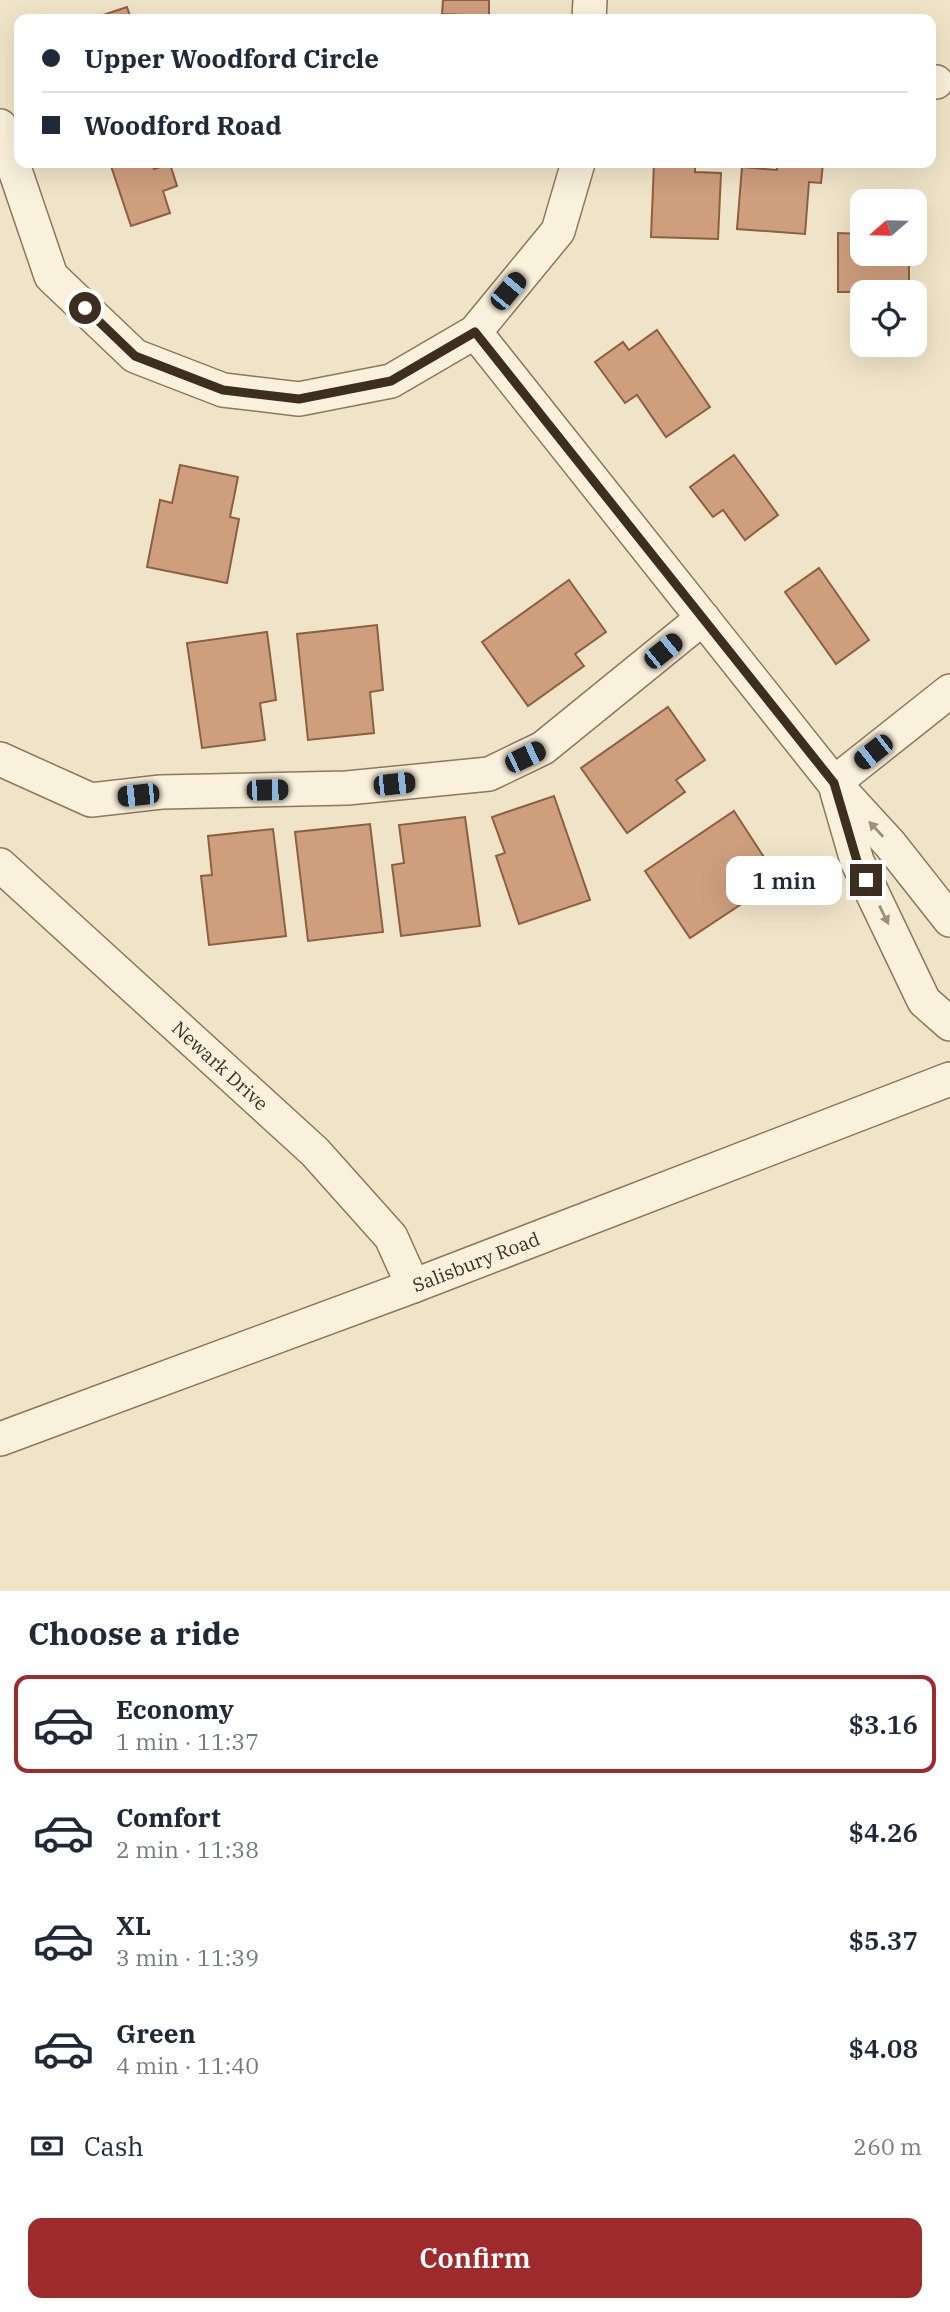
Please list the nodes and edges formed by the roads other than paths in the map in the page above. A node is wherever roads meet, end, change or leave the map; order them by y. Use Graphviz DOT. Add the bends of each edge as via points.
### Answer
graph roads {
  1 [pos="0,126"];
  2 [pos="14,167"];
  3 [pos="14,168"];
  4 [pos="577,168"];
  5 [pos="475,332"];
  6 [pos="702,618"];
  7 [pos="950,691"];
  8 [pos="0,759"];
  9 [pos="834,783"];
  10 [pos="0,865"];
  11 [pos="950,920"];
  12 [pos="950,1024"];
  13 [pos="950,1080"];
  14 [pos="413,1286"];
  15 [pos="0,1438"];
  1 -- 2 [label="street"];
  3 -- 5 [label="street" via="51,276 135,356 223,390 299,399 391,381"];
  4 -- 5 [label="street" via="558,231"];
  5 -- 6 [label="street"];
  6 -- 8 [label="street" via="543,748 489,774 347,789 161,792 91,800"];
  6 -- 9 [label="street"];
  7 -- 9 [label="street"];
  11 -- 9 [label="street, one-way"];
  9 -- 12 [label="street, one-way" via="857,861 924,1001"];
  10 -- 14 [label="street, Newark Drive" via="315,1152 391,1237"];
  13 -- 14 [label="street, Salisbury Road"];
  14 -- 15 [label="street, Salisbury Road"];
}
